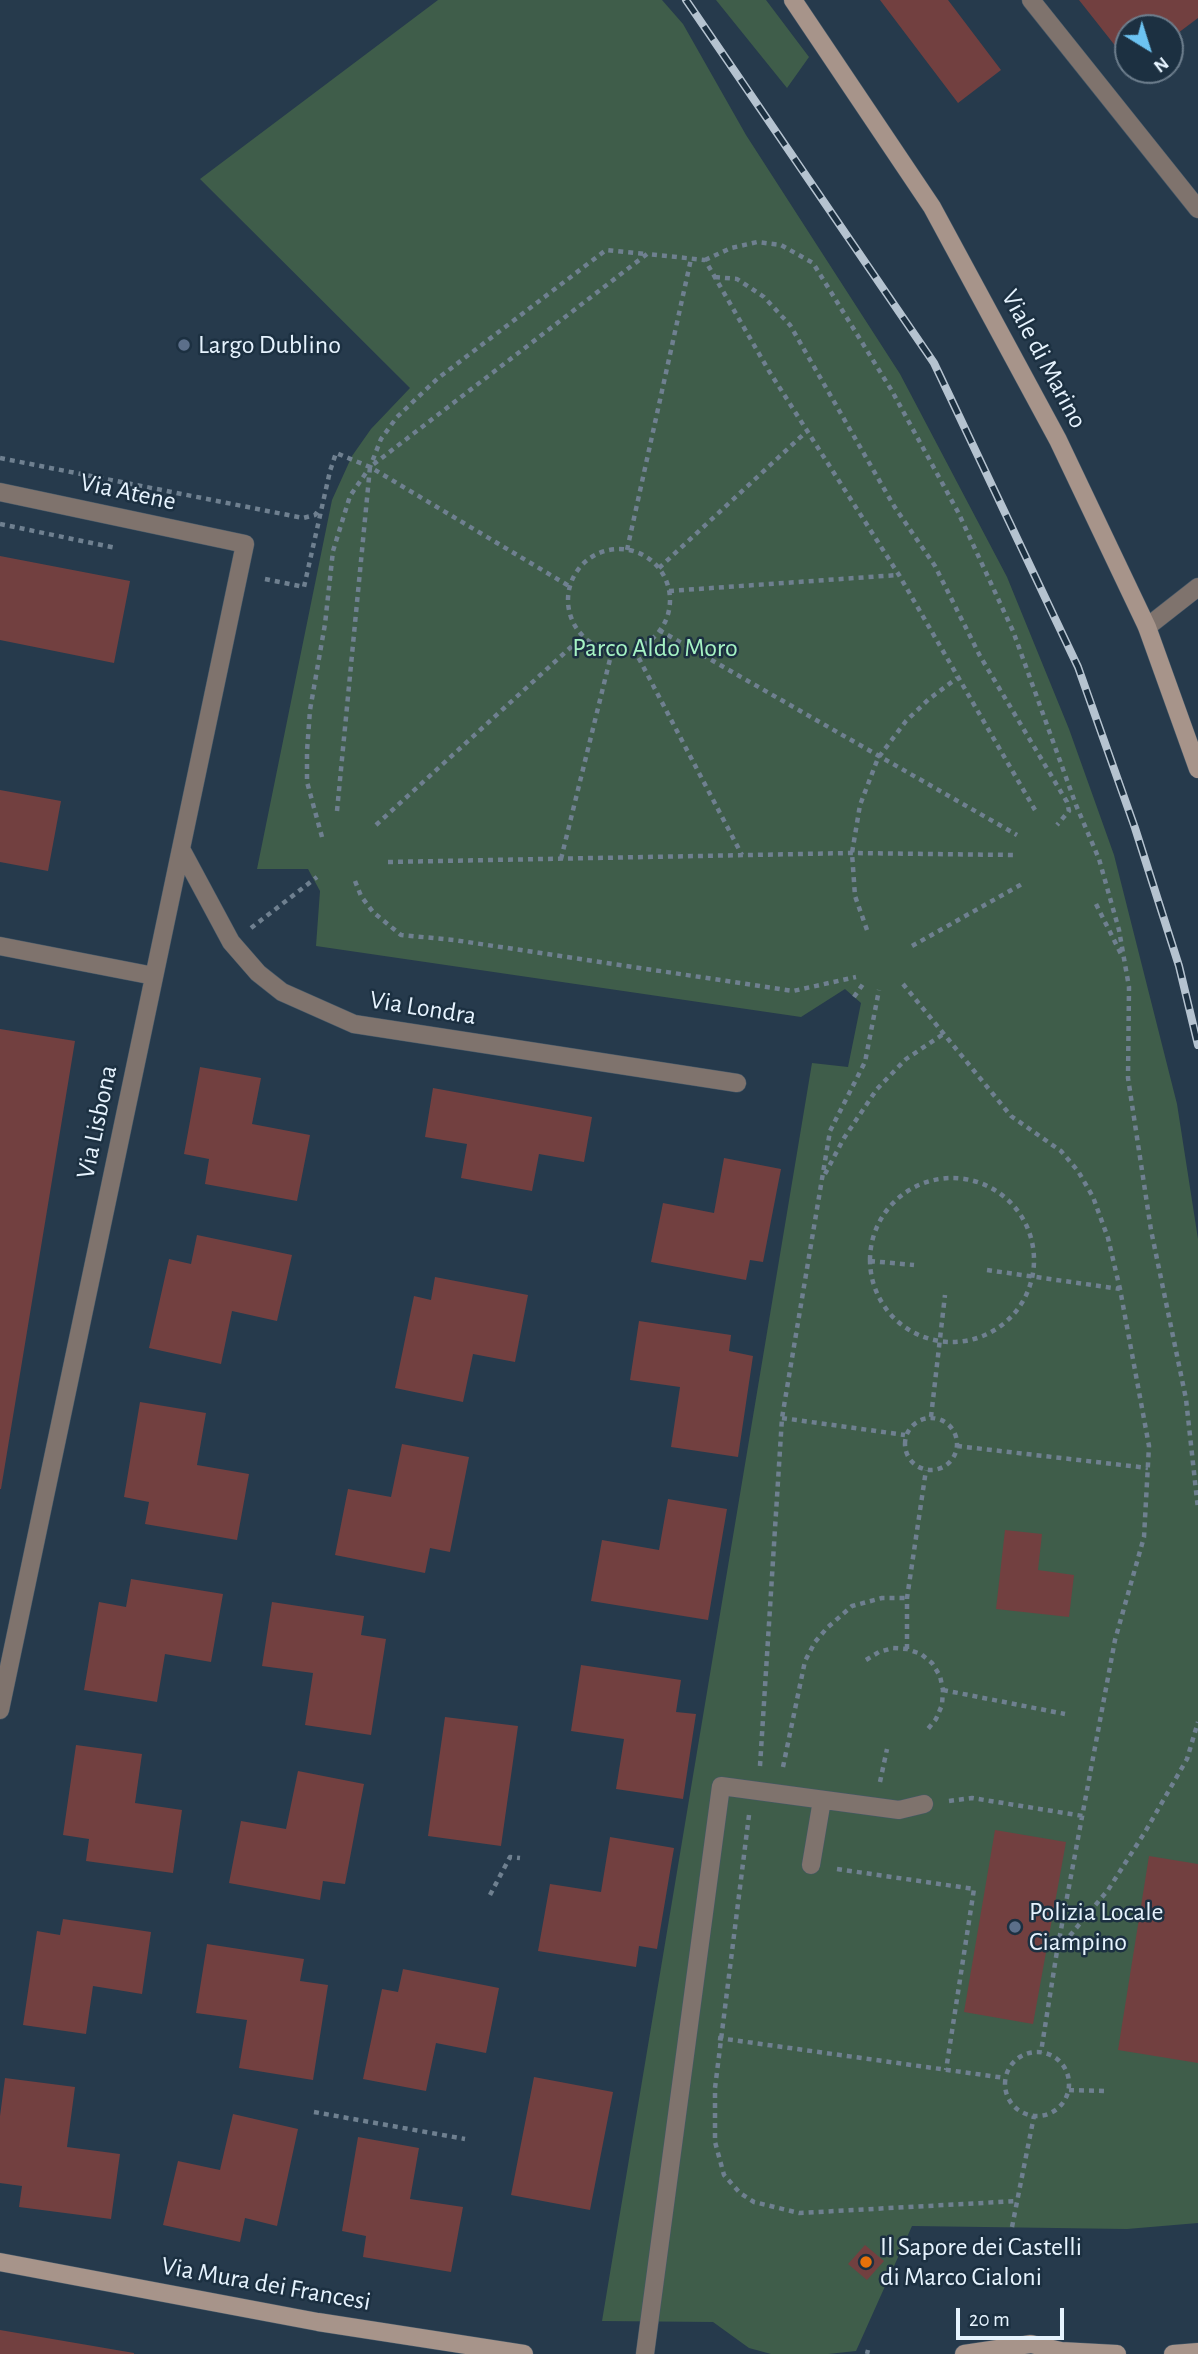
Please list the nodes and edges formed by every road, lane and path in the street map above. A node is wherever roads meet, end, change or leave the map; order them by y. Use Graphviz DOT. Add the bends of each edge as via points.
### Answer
graph roads {
  1 [pos="793,0"];
  2 [pos="1031,0"];
  3 [pos="1198,209"];
  4 [pos="647,254"];
  5 [pos="691,259"];
  6 [pos="705,260"];
  7 [pos="715,277"];
  8 [pos="807,431"];
  9 [pos="0,458"];
  10 [pos="370,467"];
  11 [pos="0,492"];
  12 [pos="323,505"];
  13 [pos="0,524"];
  14 [pos="245,544"];
  15 [pos="122,549"];
  16 [pos="627,550"];
  17 [pos="659,568"];
  18 [pos="899,575"];
  19 [pos="569,586"];
  20 [pos="304,587"];
  21 [pos="1198,587"];
  22 [pos="669,591"];
  23 [pos="1147,627"];
  24 [pos="659,630"];
  25 [pos="582,637"];
  26 [pos="634,649"];
  27 [pos="612,651"];
  28 [pos="957,678"];
  29 [pos="878,758"];
  30 [pos="1198,769"];
  31 [pos="1035,810"];
  32 [pos="337,811"];
  33 [pos="376,825"];
  34 [pos="1058,825"];
  35 [pos="1017,835"];
  36 [pos="322,837"];
  37 [pos="181,849"];
  38 [pos="852,853"];
  39 [pos="742,855"];
  40 [pos="1013,855"];
  41 [pos="561,859"];
  42 [pos="388,862"];
  43 [pos="317,877"];
  44 [pos="355,881"];
  45 [pos="1022,884"];
  46 [pos="1096,904"];
  47 [pos="867,930"];
  48 [pos="232,942"];
  49 [pos="0,946"];
  50 [pos="912,946"];
  51 [pos="1125,962"];
  52 [pos="154,976"];
  53 [pos="856,977"];
  54 [pos="863,984"];
  55 [pos="902,984"];
  56 [pos="879,990"];
  57 [pos="854,997"];
  58 [pos="942,1035"];
  59 [pos="737,1083"];
  60 [pos="823,1178"];
  61 [pos="869,1261"];
  62 [pos="914,1265"];
  63 [pos="987,1270"];
  64 [pos="1032,1277"];
  65 [pos="1120,1289"];
  66 [pos="944,1295"];
  67 [pos="940,1341"];
  68 [pos="931,1417"];
  69 [pos="782,1418"];
  70 [pos="905,1435"];
  71 [pos="957,1446"];
  72 [pos="1148,1468"];
  73 [pos="926,1470"];
  74 [pos="1198,1509"];
  75 [pos="907,1598"];
  76 [pos="907,1649"];
  77 [pos="866,1660"];
  78 [pos="943,1690"];
  79 [pos="0,1710"];
  80 [pos="1065,1714"];
  81 [pos="1198,1722"];
  82 [pos="927,1730"];
  83 [pos="754,1791"];
  84 [pos="777,1794"];
  85 [pos="822,1800"];
  86 [pos="924,1804"];
  87 [pos="1083,1816"];
  88 [pos="520,1858"];
  89 [pos="811,1865"];
  90 [pos="490,1895"];
  91 [pos="1056,1951"];
  92 [pos="688,2034"];
  93 [pos="721,2038"];
  94 [pos="1041,2052"];
  95 [pos="946,2070"];
  96 [pos="1005,2078"];
  97 [pos="1069,2090"];
  98 [pos="1104,2091"];
  99 [pos="314,2112"];
  100 [pos="1034,2116"];
  101 [pos="465,2139"];
  102 [pos="1018,2201"];
  103 [pos="1012,2227"];
  104 [pos="0,2262"];
  105 [pos="1198,2352"];
  106 [pos="1062,2353"];
  107 [pos="524,2354"];
  108 [pos="645,2354"];
  109 [pos="964,2354"];
  110 [pos="1116,2354"];
  111 [pos="1173,2354"];
  1 -- 23 [label="street, Viale di Marino" via="932,207 1058,440"];
  2 -- 3 [label="street"];
  4 -- 5 [label="path"];
  4 -- 10 [label="path"];
  4 -- 10 [label="path" via="606,250 437,379 397,417 381,439"];
  5 -- 6 [label="path"];
  5 -- 16 [label="path"];
  6 -- 7 [label="path"];
  6 -- 51 [label="path" via="757,242 781,245 813,262 892,391 958,512 1013,631 1099,859"];
  7 -- 8 [label="path"];
  7 -- 34 [label="path" via="737,279 764,297 790,325 894,506 936,566 980,656 1067,802 1069,811"];
  8 -- 17 [label="path"];
  8 -- 18 [label="path"];
  9 -- 12 [label="path" via="303,518 315,515"];
  10 -- 12 [label="path" via="337,453"];
  10 -- 19 [label="path"];
  10 -- 32 [label="path"];
  10 -- 36 [label="path" via="350,496 334,551 310,710 307,782"];
  11 -- 14 [label="street, Via Atene"];
  12 -- 20 [label="path"];
  13 -- 15 [label="path"];
  14 -- 37 [label="street, Via Lisbona"];
  16 -- 17 [label="path"];
  16 -- 19 [label="path" via="612,550 586,561"];
  17 -- 22 [label="path"];
  18 -- 22 [label="path"];
  18 -- 28 [label="path"];
  19 -- 25 [label="path" via="569,613"];
  21 -- 23 [label="street"];
  22 -- 24 [label="path" via="670,604"];
  23 -- 30 [label="street, Viale di Marino"];
  24 -- 26 [label="path" via="649,642"];
  24 -- 29 [label="path"];
  25 -- 27 [label="path"];
  25 -- 33 [label="path"];
  26 -- 27 [label="path"];
  26 -- 39 [label="path"];
  27 -- 41 [label="path"];
  28 -- 29 [label="path" via="906,722"];
  28 -- 31 [label="path"];
  29 -- 35 [label="path"];
  29 -- 38 [label="path" via="860,805"];
  37 -- 48 [label="street, Via Londra"];
  37 -- 52 [label="street, Via Lisbona"];
  38 -- 39 [label="path"];
  38 -- 40 [label="path"];
  38 -- 47 [label="path" via="855,896"];
  39 -- 41 [label="path"];
  41 -- 42 [label="path"];
  43 -- 48 [label="path"];
  44 -- 53 [label="path" via="373,912 401,935 793,991"];
  45 -- 50 [label="path"];
  46 -- 51 [label="path"];
  48 -- 59 [label="street, Via Londra" via="258,973 282,992 354,1024"];
  49 -- 52 [label="street"];
  51 -- 74 [label="path" via="1128,1078 1151,1230 1186,1399"];
  52 -- 79 [label="street, Via Lisbona"];
  54 -- 57 [label="path"];
  55 -- 58 [label="path"];
  56 -- 60 [label="path" via="865,1062 830,1131"];
  58 -- 60 [label="path" via="906,1059 877,1089"];
  58 -- 65 [label="path" via="1011,1116 1061,1151 1078,1171 1108,1238"];
  60 -- 69 [label="path"];
  61 -- 62 [label="path"];
  61 -- 64 [label="path" via="873,1235 885,1211 906,1192 932,1181 960,1178 987,1185 1010,1202 1026,1225 1034,1252"];
  61 -- 67 [label="path" via="873,1287 886,1310 905,1328"];
  63 -- 64 [label="path"];
  64 -- 65 [label="path"];
  64 -- 67 [label="path" via="1021,1304 1004,1324 981,1337"];
  65 -- 72 [label="path" via="1149,1446"];
  66 -- 67 [label="path"];
  67 -- 68 [label="path"];
  68 -- 70 [label="path" via="915,1422"];
  68 -- 71 [label="path" via="947,1423 957,1437"];
  69 -- 70 [label="path"];
  69 -- 83 [label="path" via="760,1764"];
  70 -- 73 [label="path" via="905,1453"];
  71 -- 72 [label="path"];
  71 -- 73 [label="path" via="950,1462"];
  72 -- 87 [label="path" via="1144,1537 1115,1640"];
  73 -- 75 [label="path"];
  75 -- 76 [label="path"];
  75 -- 84 [label="path" via="882,1598 852,1606 816,1642 805,1661"];
  76 -- 77 [label="path" via="886,1650"];
  76 -- 78 [label="path" via="932,1663"];
  78 -- 80 [label="path"];
  78 -- 82 [label="path" via="942,1705"];
  81 -- 91 [label="path" via="1187,1759 1145,1832 1108,1891"];
  83 -- 84 [label="street"];
  83 -- 92 [label="street" via="721,1786"];
  83 -- 93 [label="path"];
  84 -- 85 [label="street"];
  85 -- 86 [label="street" via="899,1810"];
  85 -- 89 [label="street"];
  86 -- 87 [label="path" via="972,1798"];
  87 -- 91 [label="path"];
  88 -- 90 [label="path" via="510,1857"];
  89 -- 95 [label="path" via="975,1889"];
  91 -- 94 [label="path"];
  92 -- 93 [label="path"];
  92 -- 108 [label="street"];
  93 -- 95 [label="path"];
  93 -- 102 [label="path" via="715,2142 724,2175 754,2202 799,2213"];
  94 -- 96 [label="path" via="1022,2055"];
  94 -- 97 [label="path" via="1063,2065"];
  95 -- 96 [label="path"];
  96 -- 100 [label="path" via="1008,2099 1024,2114"];
  97 -- 98 [label="path"];
  97 -- 100 [label="path" via="1060,2107"];
  99 -- 101 [label="path"];
  100 -- 102 [label="path"];
  102 -- 103 [label="path"];
  104 -- 107 [label="street, Via Mura dei Francesi" via="318,2322"];
  105 -- 111 [label="street"];
  106 -- 109 [label="street" via="1031,2344"];
  106 -- 110 [label="street"];
}
